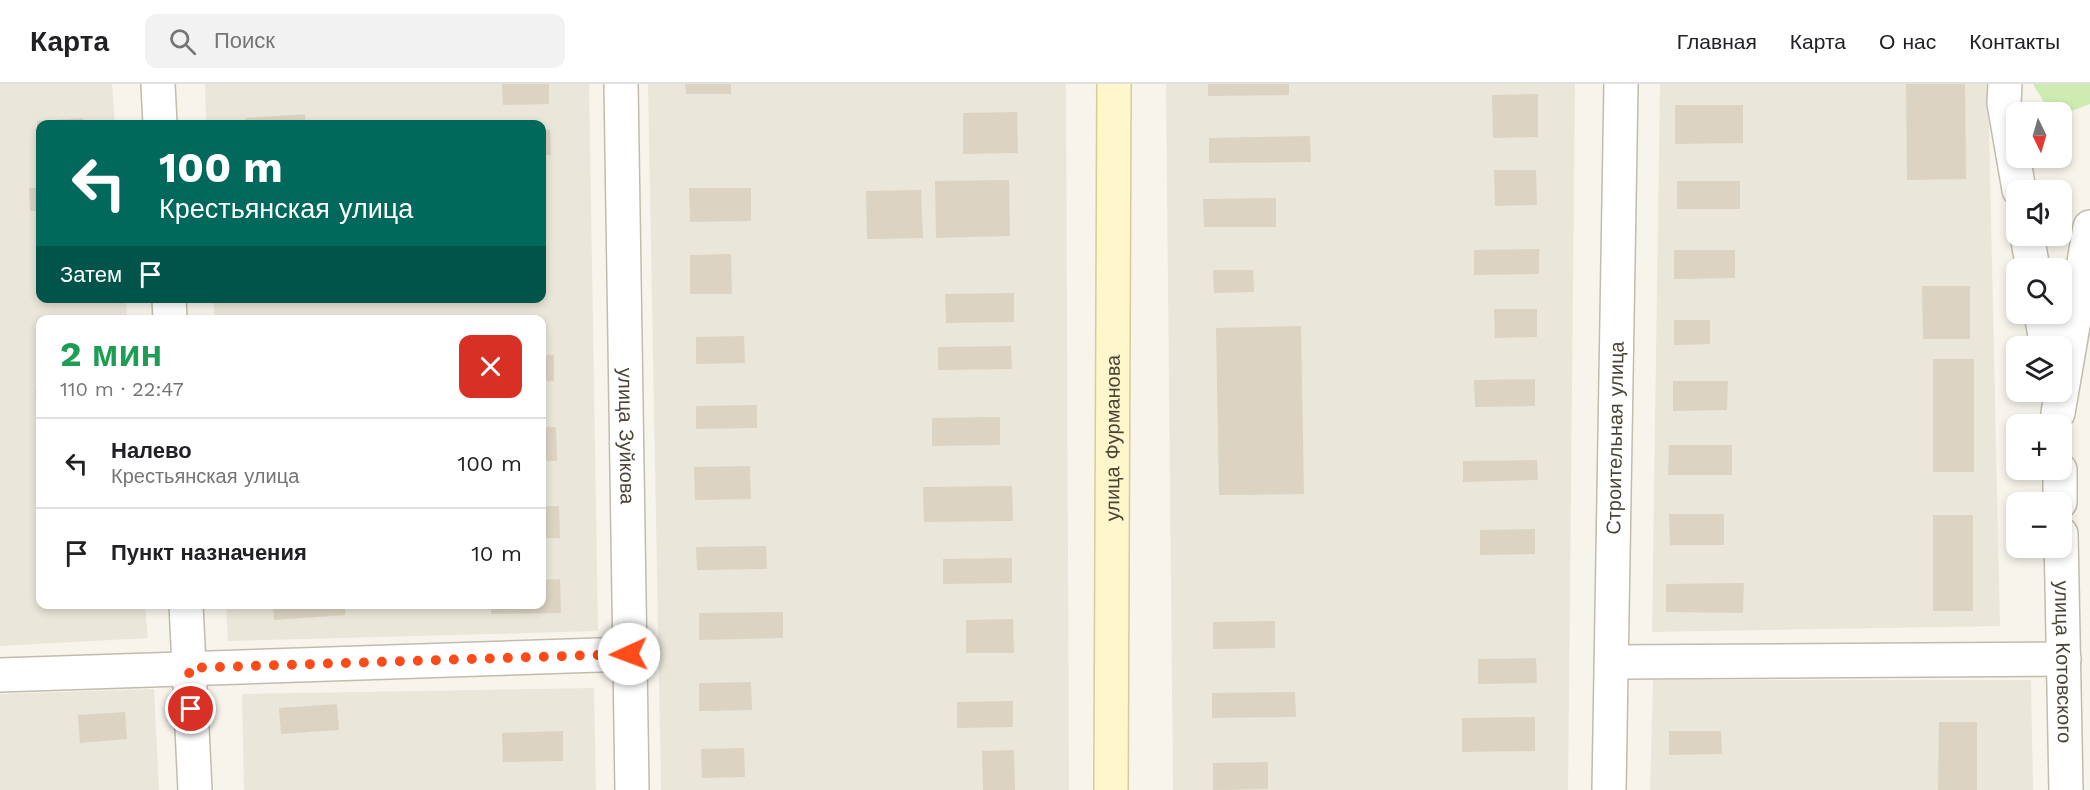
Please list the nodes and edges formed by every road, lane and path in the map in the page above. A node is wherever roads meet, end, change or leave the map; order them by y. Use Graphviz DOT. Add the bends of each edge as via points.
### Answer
graph roads {
  1 [pos="158,84"];
  2 [pos="621,84"];
  3 [pos="1114,84"];
  4 [pos="1622,84"];
  5 [pos="2005,84"];
  6 [pos="160,120"];
  7 [pos="2017,180"];
  8 [pos="2090,227"];
  9 [pos="2057,410"];
  10 [pos="2062,558"];
  11 [pos="186,609"];
  12 [pos="629,654"];
  13 [pos="2064,658"];
  14 [pos="1612,662"];
  15 [pos="189,668"];
  16 [pos="0,675"];
  17 [pos="195,790"];
  18 [pos="632,790"];
  19 [pos="1112,790"];
  20 [pos="1610,790"];
  21 [pos="2066,790"];
  1 -- 6 [label="street"];
  2 -- 12 [label="street, улица Зуйкова"];
  3 -- 19 [label="main road, улица Фурманова"];
  4 -- 14 [label="street, Строительная улица"];
  5 -- 7 [label="street" via="2004,103"];
  8 -- 9 [label="street"];
  10 -- 13 [label="street, улица Котовского"];
  11 -- 15 [label="street"];
  12 -- 15 [label="street"];
  12 -- 18 [label="street, улица Зуйкова"];
  13 -- 14 [label="street"];
  13 -- 21 [label="street, улица Котовского"];
  14 -- 20 [label="street, Строительная улица"];
  15 -- 16 [label="street"];
  15 -- 17 [label="street"];
}
